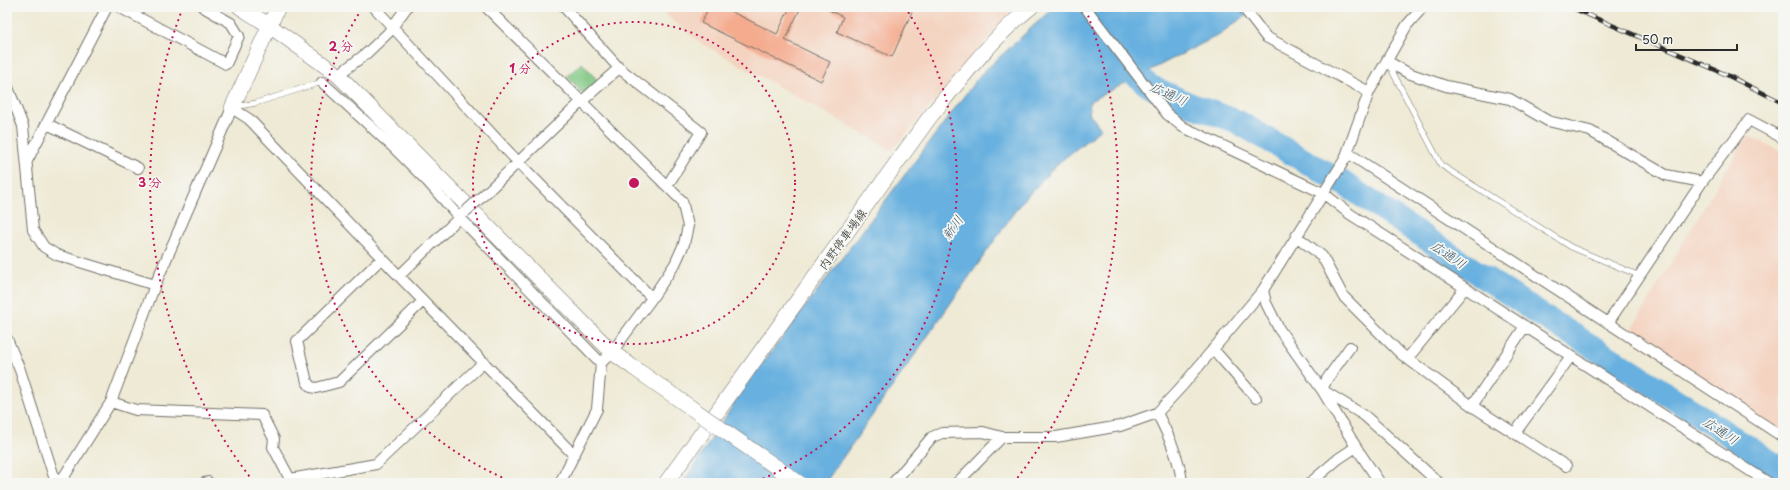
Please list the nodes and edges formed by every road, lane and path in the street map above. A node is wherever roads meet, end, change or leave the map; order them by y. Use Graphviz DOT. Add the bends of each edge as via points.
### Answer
graph roads {
  1 [pos="107,7"];
  2 [pos="119,7"];
  3 [pos="203,7"];
  4 [pos="240,7"];
  5 [pos="278,7"];
  6 [pos="374,7"];
  7 [pos="407,7"];
  8 [pos="486,7"];
  9 [pos="564,7"];
  10 [pos="1031,7"];
  11 [pos="1085,7"];
  12 [pos="1243,7"];
  13 [pos="1423,7"];
  14 [pos="270,26"];
  15 [pos="394,27"];
  16 [pos="1387,60"];
  17 [pos="619,68"];
  18 [pos="338,75"];
  19 [pos="322,82"];
  20 [pos="7,85"];
  21 [pos="1369,92"];
  22 [pos="581,102"];
  23 [pos="232,108"];
  24 [pos="47,124"];
  25 [pos="1783,138"];
  26 [pos="1347,156"];
  27 [pos="28,161"];
  28 [pos="518,162"];
  29 [pos="138,168"];
  30 [pos="1702,182"];
  31 [pos="667,186"];
  32 [pos="1324,190"];
  33 [pos="462,215"];
  34 [pos="1296,236"];
  35 [pos="382,258"];
  36 [pos="399,276"];
  37 [pos="1640,276"];
  38 [pos="155,285"];
  39 [pos="1465,288"];
  40 [pos="1263,290"];
  41 [pos="652,298"];
  42 [pos="423,300"];
  43 [pos="1608,322"];
  44 [pos="1525,326"];
  45 [pos="7,339"];
  46 [pos="1350,347"];
  47 [pos="1213,349"];
  48 [pos="612,352"];
  49 [pos="1571,356"];
  50 [pos="1407,359"];
  51 [pos="484,362"];
  52 [pos="601,362"];
  53 [pos="1322,390"];
  54 [pos="1256,398"];
  55 [pos="111,402"];
  56 [pos="1472,406"];
  57 [pos="1157,413"];
  58 [pos="1515,433"];
  59 [pos="1002,437"];
  60 [pos="1783,437"];
  61 [pos="1356,448"];
  62 [pos="574,454"];
  63 [pos="1566,466"];
  64 [pos="56,483"];
  65 [pos="60,483"];
  66 [pos="560,483"];
  67 [pos="666,483"];
  68 [pos="799,483"];
  69 [pos="893,483"];
  70 [pos="957,483"];
  71 [pos="1182,483"];
  72 [pos="1310,483"];
  73 [pos="1380,483"];
  74 [pos="1439,483"];
  75 [pos="1769,483"];
  1 -- 24 [label="street"];
  2 -- 3 [label="street" via="226,64 239,36 231,23"];
  4 -- 14 [label="street"];
  5 -- 14 [label="street"];
  6 -- 15 [label="street"];
  7 -- 15 [label="street"];
  8 -- 22 [label="street" via="552,70"];
  9 -- 17 [label="street"];
  10 -- 67 [label="street, 内野停車場線" via="971,66 929,118"];
  11 -- 32 [label="street" via="1167,114 1184,127"];
  12 -- 21 [label="street" via="1266,37"];
  13 -- 16 [label="street" via="1407,25"];
  14 -- 18 [label="street"];
  14 -- 23 [label="street"];
  15 -- 18 [label="street" via="367,53"];
  15 -- 28 [label="street"];
  16 -- 21 [label="street"];
  16 -- 30 [label="street" via="1408,73 1446,86 1510,99 1548,121 1590,130 1666,175"];
  16 -- 37 [label="lane" via="1441,165 1571,247"];
  17 -- 22 [label="street"];
  17 -- 31 [label="street" via="701,132"];
  18 -- 48 [label="street"];
  19 -- 23 [label="lane"];
  19 -- 33 [label="street"];
  20 -- 27 [label="street" via="23,126"];
  21 -- 26 [label="street"];
  22 -- 28 [label="street"];
  22 -- 31 [label="street"];
  23 -- 35 [label="street" via="249,119"];
  23 -- 38 [label="street"];
  24 -- 27 [label="street"];
  24 -- 29 [label="street"];
  25 -- 30 [label="street" via="1748,120"];
  26 -- 32 [label="street"];
  26 -- 43 [label="street"];
  27 -- 38 [label="street" via="33,230 44,247 57,255"];
  28 -- 33 [label="street, bridge"];
  28 -- 41 [label="street"];
  30 -- 37 [label="street"];
  31 -- 41 [label="street" via="682,201 688,226 684,244 675,264"];
  32 -- 34 [label="street"];
  32 -- 39 [label="street" via="1350,214"];
  33 -- 36 [label="street"];
  33 -- 52 [label="street"];
  34 -- 40 [label="street"];
  34 -- 50 [label="street" via="1322,256 1342,296"];
  35 -- 36 [label="street"];
  35 -- 42 [label="street" via="297,341 307,382 311,387 339,382"];
  36 -- 42 [label="street"];
  37 -- 43 [label="street"];
  38 -- 55 [label="street"];
  39 -- 44 [label="street"];
  39 -- 50 [label="street"];
  40 -- 47 [label="street"];
  40 -- 53 [label="street" via="1266,303 1279,329"];
  41 -- 48 [label="street"];
  42 -- 51 [label="street"];
  43 -- 60 [label="street"];
  44 -- 49 [label="street"];
  44 -- 56 [label="street"];
  45 -- 64 [label="street" via="20,370"];
  46 -- 53 [label="street"];
  47 -- 54 [label="street"];
  47 -- 57 [label="street"];
  48 -- 52 [label="street"];
  48 -- 68 [label="street, bridge"];
  49 -- 58 [label="street"];
  49 -- 75 [label="street"];
  50 -- 56 [label="street"];
  51 -- 55 [label="street" via="376,464 290,479 273,447 274,439 262,415 136,410"];
  51 -- 62 [label="street"];
  52 -- 62 [label="street" via="597,409"];
  53 -- 61 [label="street"];
  53 -- 74 [label="street" via="1365,416"];
  55 -- 65 [label="street"];
  56 -- 58 [label="street"];
  57 -- 59 [label="street" via="1120,426 1078,434 1056,437"];
  57 -- 71 [label="street" via="1175,454"];
  58 -- 63 [label="street"];
  59 -- 69 [label="street" via="983,432 942,433 932,437"];
  59 -- 70 [label="street"];
  61 -- 72 [label="street" via="1338,459"];
  61 -- 73 [label="street"];
  62 -- 66 [label="street"];
}
